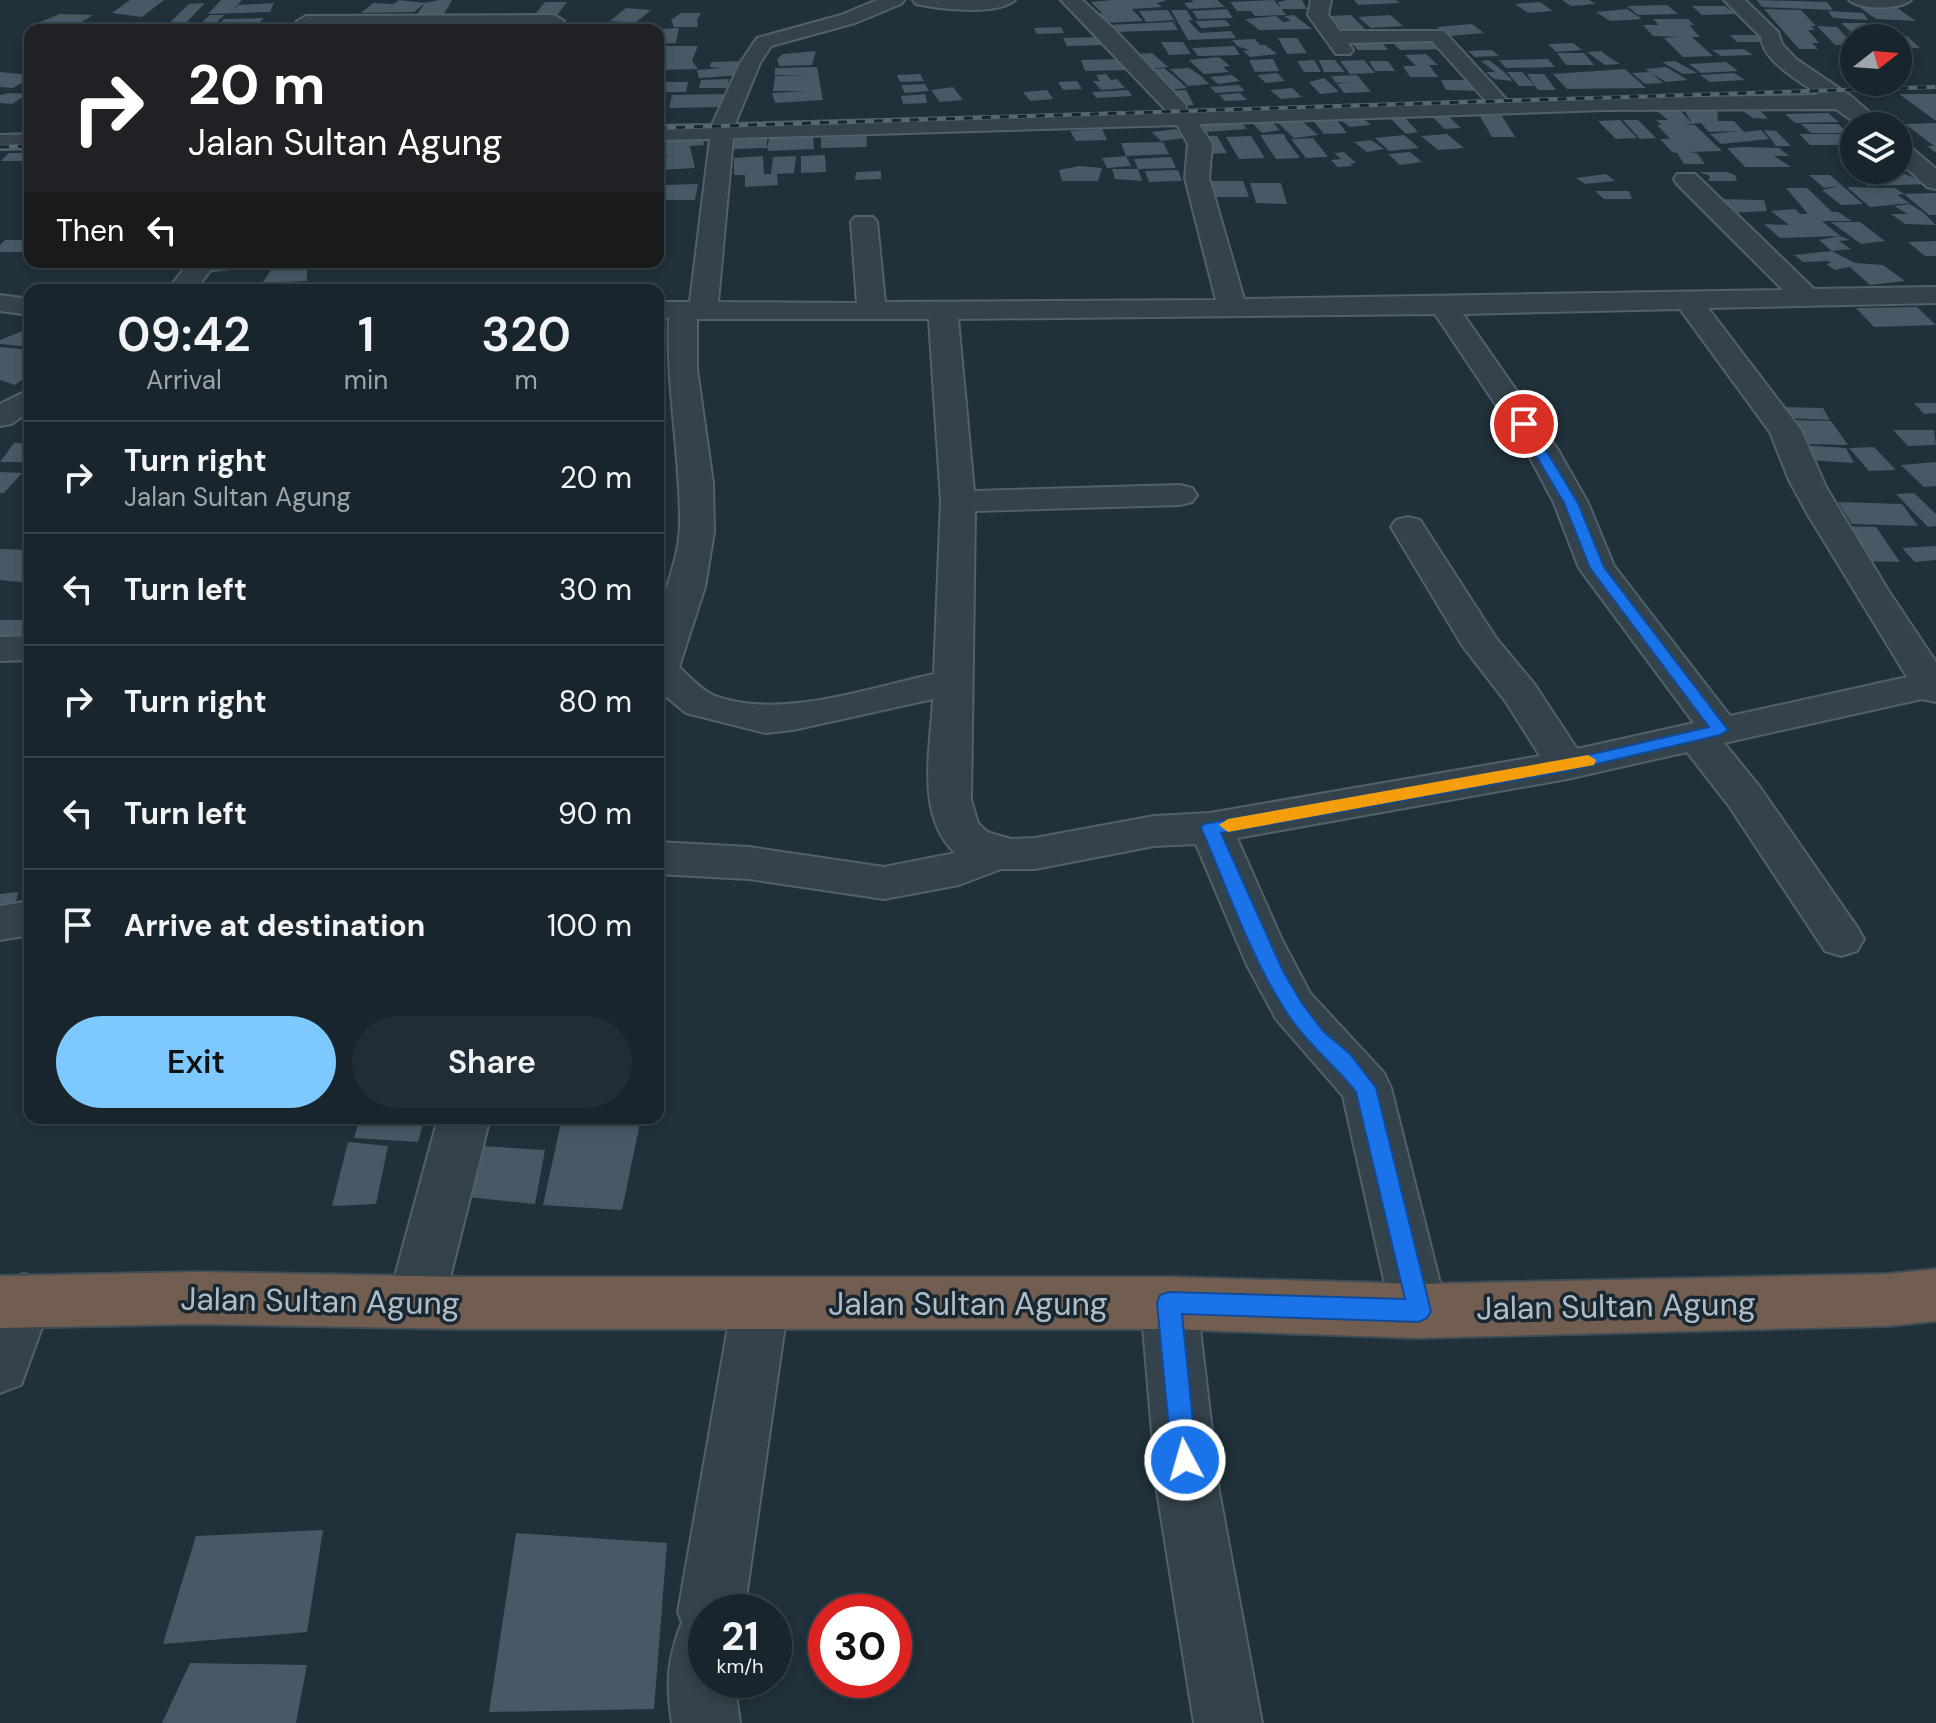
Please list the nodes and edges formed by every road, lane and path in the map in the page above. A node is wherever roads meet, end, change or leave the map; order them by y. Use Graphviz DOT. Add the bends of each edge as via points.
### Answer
graph roads {
  1 [pos="894,0"];
  2 [pos="923,0"];
  3 [pos="1005,0"];
  4 [pos="1071,0"];
  5 [pos="1321,0"];
  6 [pos="1734,0"];
  7 [pos="1859,0"];
  8 [pos="1901,0"];
  9 [pos="309,1"];
  10 [pos="554,21"];
  11 [pos="306,24"];
  12 [pos="405,24"];
  13 [pos="1818,83"];
  14 [pos="1497,99"];
  15 [pos="1844,102"];
  16 [pos="1856,112"];
  17 [pos="1180,113"];
  18 [pos="664,122"];
  19 [pos="724,126"];
  20 [pos="664,132"];
  21 [pos="24,141"];
  22 [pos="0,142"];
  23 [pos="1912,161"];
  24 [pos="1686,179"];
  25 [pos="1936,182"];
  26 [pos="864,222"];
  27 [pos="199,268"];
  28 [pos="186,284"];
  29 [pos="1806,297"];
  30 [pos="1687,300"];
  31 [pos="1930,300"];
  32 [pos="0,303"];
  33 [pos="24,306"];
  34 [pos="1443,306"];
  35 [pos="1232,308"];
  36 [pos="681,310"];
  37 [pos="872,311"];
  38 [pos="943,311"];
  39 [pos="24,402"];
  40 [pos="0,417"];
  41 [pos="1180,495"];
  42 [pos="958,501"];
  43 [pos="1408,527"];
  44 [pos="24,648"];
  45 [pos="0,649"];
  46 [pos="664,654"];
  47 [pos="664,673"];
  48 [pos="953,682"];
  49 [pos="1934,686"];
  50 [pos="1709,742"];
  51 [pos="1567,765"];
  52 [pos="1216,841"];
  53 [pos="996,853"];
  54 [pos="664,858"];
  55 [pos="24,919"];
  56 [pos="0,923"];
  57 [pos="1841,939"];
  58 [pos="462,1124"];
  59 [pos="1936,1295"];
  60 [pos="12,1301"];
  61 [pos="416,1302"];
  62 [pos="1169,1303"];
  63 [pos="760,1304"];
  64 [pos="1419,1311"];
  65 [pos="0,1365"];
  66 [pos="714,1594"];
  67 [pos="702,1698"];
  68 [pos="706,1723"];
  69 [pos="1228,1723"];
  1 -- 19 [label="street" via="764,42"];
  2 -- 3 [label="street" via="950,5"];
  4 -- 17 [label="street"];
  5 -- 14 [label="street" via="1318,15 1340,43 1437,35"];
  6 -- 13 [label="street" via="1771,36 1772,45 1789,63"];
  7 -- 8 [label="street"];
  9 -- 11 [label="street"];
  10 -- 12 [label="street"];
  13 -- 14 [label="street"];
  13 -- 15 [label="street"];
  14 -- 17 [label="street"];
  15 -- 16 [label="street"];
  15 -- 17 [label="street"];
  17 -- 19 [label="street"];
  17 -- 35 [label="street" via="1200,144 1197,178"];
  18 -- 19 [label="street"];
  19 -- 20 [label="street"];
  19 -- 36 [label="street"];
  21 -- 22 [label="street"];
  23 -- 25 [label="street"];
  24 -- 29 [label="street"];
  26 -- 37 [label="street"];
  27 -- 28 [label="street"];
  29 -- 30 [label="street"];
  29 -- 31 [label="street"];
  30 -- 34 [label="street"];
  30 -- 49 [label="street" via="1785,430 1806,483"];
  32 -- 33 [label="street"];
  34 -- 35 [label="street"];
  34 -- 50 [label="street" via="1542,450 1597,568"];
  35 -- 38 [label="street"];
  36 -- 37 [label="street"];
  36 -- 46 [label="street" via="697,532 687,587"];
  37 -- 38 [label="street"];
  38 -- 42 [label="street"];
  39 -- 40 [label="street"];
  41 -- 42 [label="street"];
  42 -- 48 [label="street"];
  43 -- 51 [label="street" via="1481,645"];
  44 -- 45 [label="street"];
  47 -- 48 [label="street" via="695,702 765,720"];
  48 -- 53 [label="street" via="954,822 971,843"];
  49 -- 50 [label="street"];
  50 -- 51 [label="street"];
  50 -- 57 [label="street"];
  51 -- 52 [label="street" via="1298,815"];
  52 -- 53 [label="street" via="1158,830 1031,854"];
  52 -- 64 [label="street" via="1294,1008 1366,1088"];
  53 -- 54 [label="street" via="959,869 884,883 749,863"];
  55 -- 56 [label="street"];
  58 -- 61 [label="street"];
  59 -- 64 [label="highway, Jalan Sultan Agung"];
  60 -- 61 [label="highway, Jalan Sultan Agung"];
  60 -- 65 [label="street"];
  61 -- 63 [label="highway, Jalan Sultan Agung"];
  62 -- 63 [label="highway, Jalan Sultan Agung"];
  62 -- 64 [label="highway, Jalan Sultan Agung"];
  62 -- 69 [label="street" via="1188,1491"];
  63 -- 66 [label="street"];
  67 -- 68 [label="street"];
}
